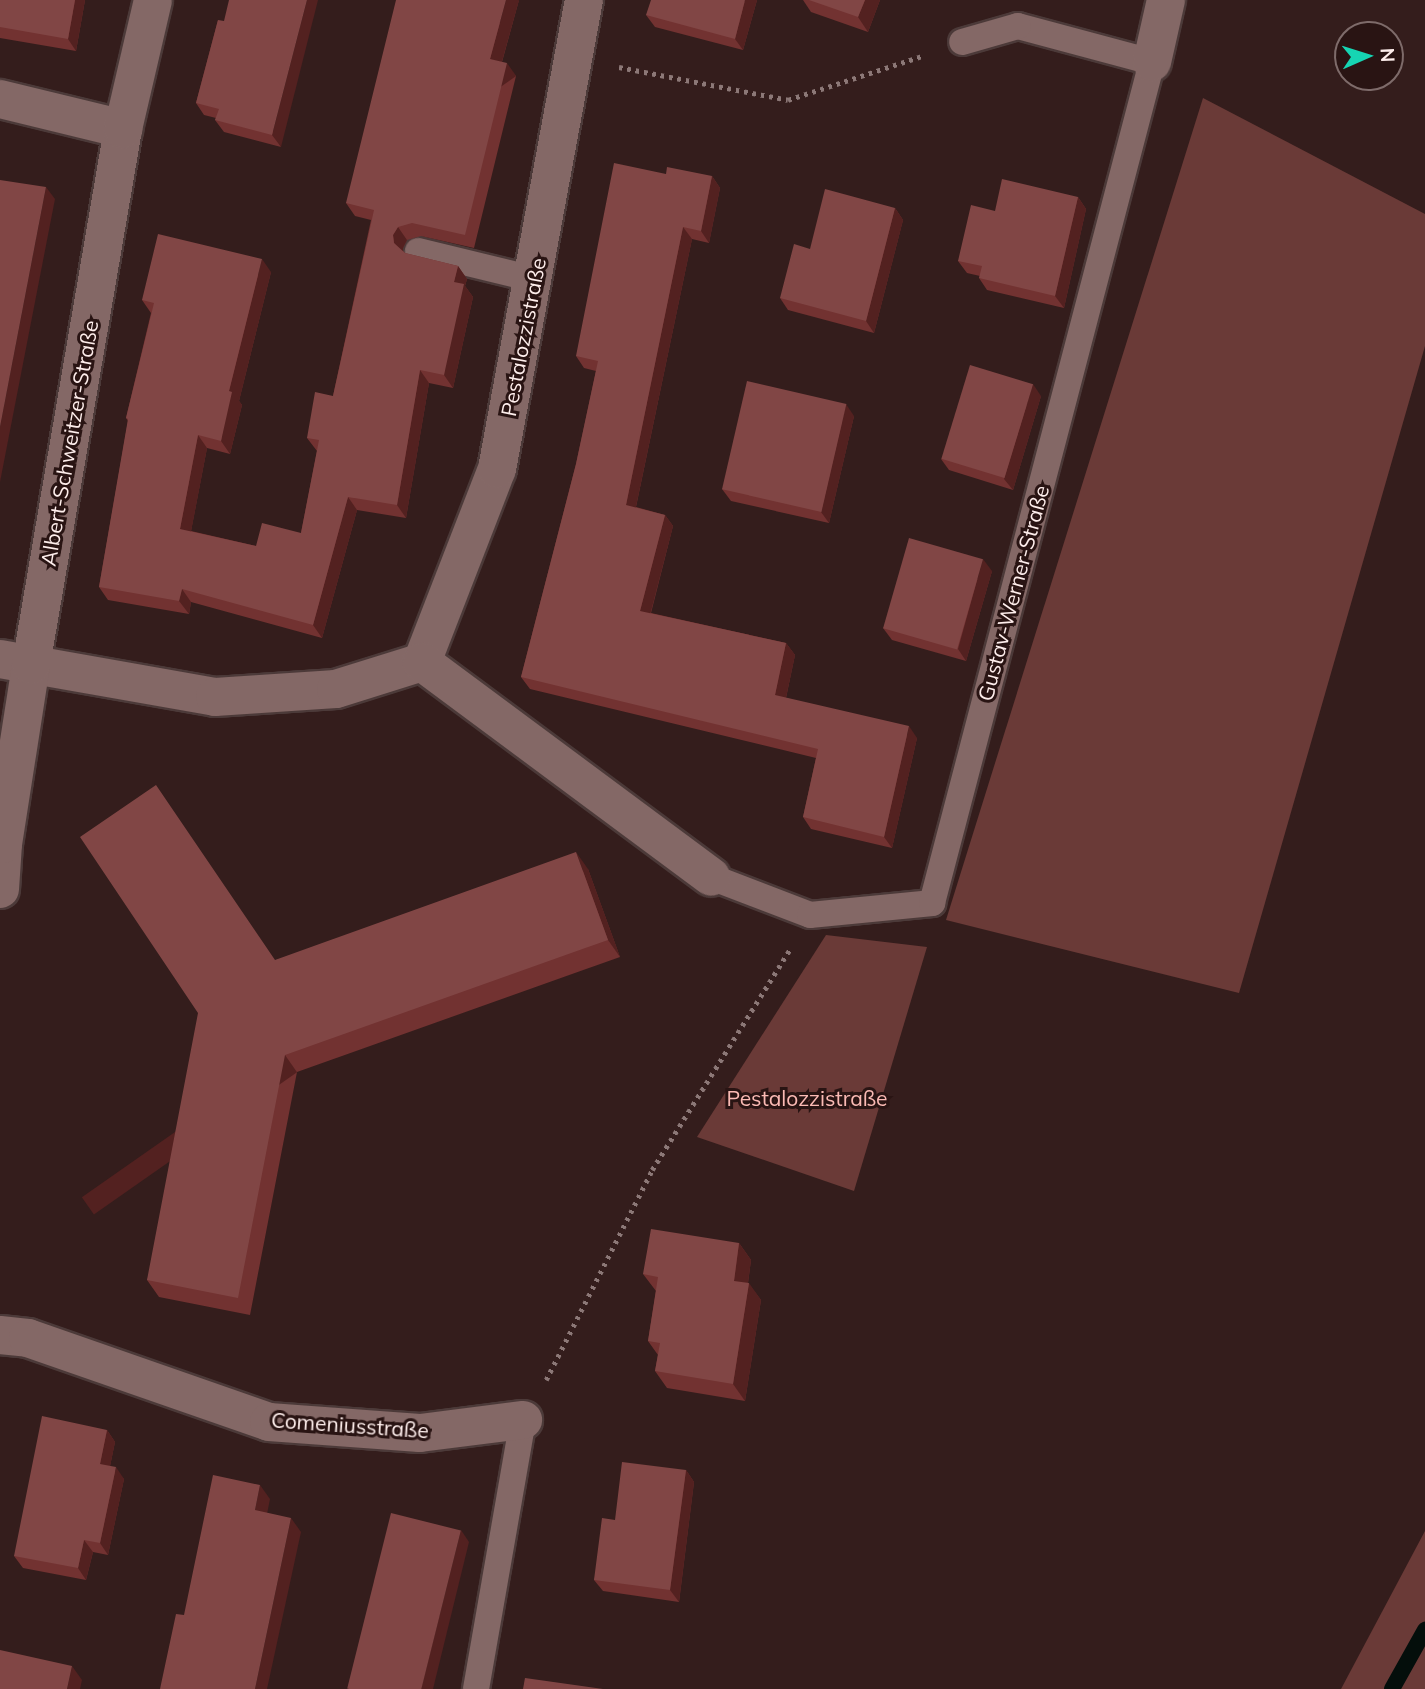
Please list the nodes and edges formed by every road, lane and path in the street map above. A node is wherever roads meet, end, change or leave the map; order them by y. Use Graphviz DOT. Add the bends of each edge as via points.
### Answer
graph roads {
  1 [pos="153,0"];
  2 [pos="584,0"];
  3 [pos="1166,0"];
  4 [pos="962,42"];
  5 [pos="575,59"];
  6 [pos="1152,62"];
  7 [pos="0,99"];
  8 [pos="122,128"];
  9 [pos="418,251"];
  10 [pos="534,279"];
  11 [pos="15,662"];
  12 [pos="422,662"];
  13 [pos="711,877"];
  14 [pos="0,889"];
  15 [pos="810,915"];
  16 [pos="0,1335"];
  17 [pos="523,1420"];
  18 [pos="476,1689"];
  1 -- 8 [label="street, Albert-Schweitzer-Straße"];
  2 -- 5 [label="street, Pestalozzistraße"];
  3 -- 6 [label="street, Gustav-Werner-Straße"];
  4 -- 5 [label="path" via="788,100"];
  4 -- 6 [label="lane" via="1018,26"];
  5 -- 10 [label="street, Pestalozzistraße"];
  6 -- 15 [label="lane, Gustav-Werner-Straße" via="932,903"];
  7 -- 8 [label="street"];
  8 -- 11 [label="street, Albert-Schweitzer-Straße"];
  9 -- 10 [label="lane"];
  10 -- 12 [label="street, Pestalozzistraße" via="497,468"];
  11 -- 12 [label="street" via="215,697 336,689"];
  11 -- 14 [label="street, Albert-Schweitzer-Straße"];
  12 -- 13 [label="street"];
  13 -- 15 [label="lane, Gustav-Werner-Straße"];
  15 -- 17 [label="path" via="652,1170 564,1349"];
  16 -- 17 [label="street, Comeniusstraße" via="28,1338 269,1422 420,1433"];
  17 -- 18 [label="lane"];
}
